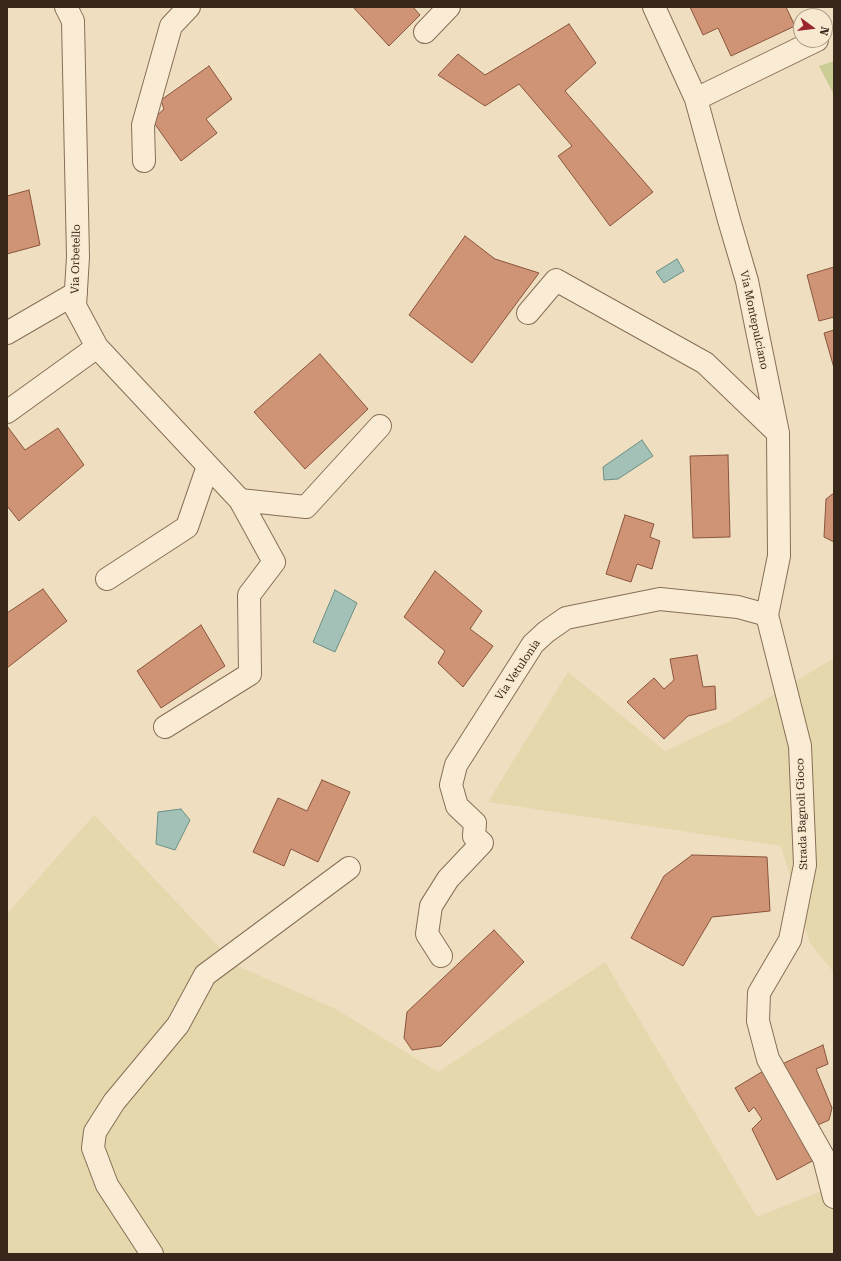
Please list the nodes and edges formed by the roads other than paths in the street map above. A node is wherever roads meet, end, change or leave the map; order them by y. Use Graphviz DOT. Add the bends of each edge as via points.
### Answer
graph roads {
  1 [pos="189,7"];
  2 [pos="449,7"];
  3 [pos="654,7"];
  4 [pos="74,12"];
  5 [pos="425,32"];
  6 [pos="801,48"];
  7 [pos="696,99"];
  8 [pos="144,161"];
  9 [pos="76,293"];
  10 [pos="528,313"];
  11 [pos="7,333"];
  12 [pos="97,347"];
  13 [pos="7,412"];
  14 [pos="380,426"];
  15 [pos="778,434"];
  16 [pos="208,466"];
  17 [pos="240,500"];
  18 [pos="107,579"];
  19 [pos="768,615"];
  20 [pos="776,646"];
  21 [pos="165,727"];
  22 [pos="349,868"];
  23 [pos="442,956"];
  24 [pos="834,1197"];
  25 [pos="152,1254"];
  1 -- 8 [label="street" via="171,26 143,125"];
  2 -- 5 [label="street"];
  3 -- 7 [label="street, Via Montepulciano"];
  4 -- 9 [label="street, Via Orbetello" via="78,257"];
  6 -- 7 [label="street"];
  7 -- 15 [label="street, Via Montepulciano" via="747,281"];
  9 -- 11 [label="street"];
  9 -- 12 [label="street, Via Orbetello" via="75,306"];
  10 -- 15 [label="street" via="556,280 705,363"];
  12 -- 13 [label="street"];
  12 -- 16 [label="street, Via Orbetello"];
  14 -- 17 [label="street" via="306,508"];
  15 -- 19 [label="street, Via Montepulciano" via="779,556"];
  16 -- 17 [label="street, Via Orbetello"];
  16 -- 18 [label="street" via="187,527"];
  17 -- 21 [label="street, Via Orbetello" via="274,562 249,595 250,674"];
  19 -- 20 [label="street, Via Montepulciano"];
  19 -- 23 [label="street, Via Vetulonia" via="738,607 660,600 566,618 533,644 456,765 451,785 457,806 475,824 474,836 482,843 448,879 431,906 427,934"];
  20 -- 24 [label="street, Strada Bagnoli Gioco" via="800,746 805,865 790,940 759,993 758,1021 768,1059 824,1158"];
  22 -- 25 [label="street" via="205,975 178,1025 114,1102 95,1132 92,1148 107,1185"];
}
